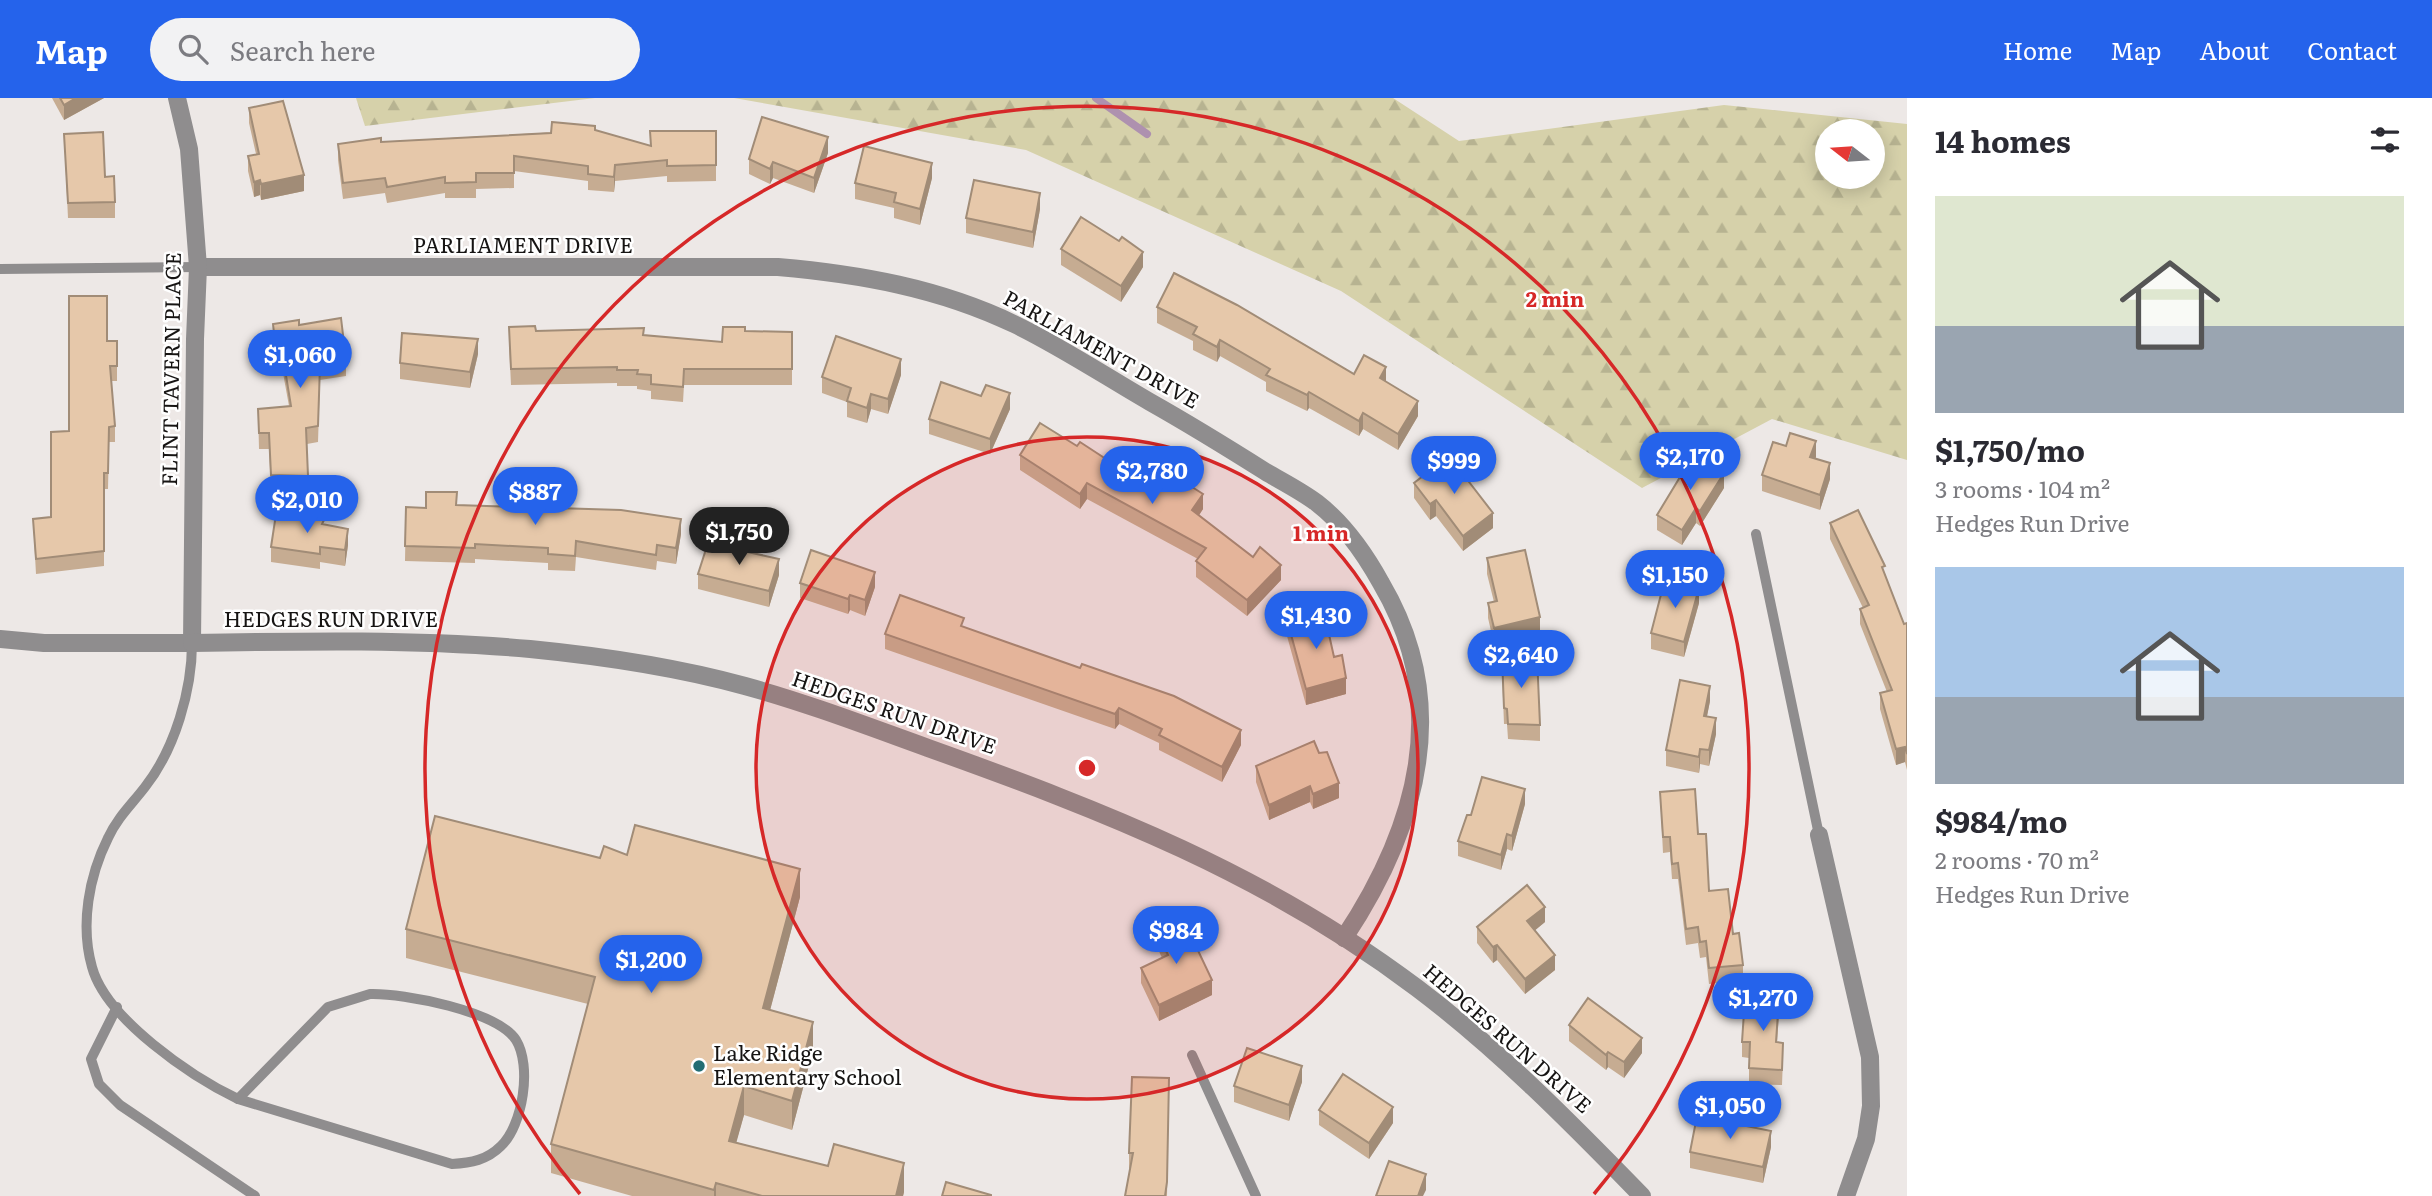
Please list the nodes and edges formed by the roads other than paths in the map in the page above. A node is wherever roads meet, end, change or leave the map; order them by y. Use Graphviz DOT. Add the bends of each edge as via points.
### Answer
graph roads {
  1 [pos="177,98"];
  2 [pos="198,267"];
  3 [pos="0,269"];
  4 [pos="1756,534"];
  5 [pos="0,639"];
  6 [pos="192,643"];
  7 [pos="1819,835"];
  8 [pos="1344,938"];
  9 [pos="117,1007"];
  10 [pos="1192,1055"];
  11 [pos="238,1099"];
  12 [pos="255,1196"];
  13 [pos="1256,1196"];
  14 [pos="1642,1196"];
  15 [pos="1846,1196"];
  1 -- 2 [label="street, FLINT TAVERN PLACE" via="190,162"];
  2 -- 3 [label="lane"];
  2 -- 6 [label="street, FLINT TAVERN PLACE"];
  2 -- 8 [label="street, PARLIAMENT DRIVE" via="778,267 842,272 905,285 1014,324 1200,430 1318,503 1349,535 1388,594 1413,661 1421,740 1409,808 1385,869"];
  4 -- 7 [label="lane"];
  5 -- 6 [label="street, HEDGES RUN DRIVE"];
  6 -- 8 [label="street, HEDGES RUN DRIVE" via="365,640 533,649 741,685 1082,803 1205,859"];
  6 -- 9 [label="lane" via="180,715 164,755 108,837 92,882 87,941 92,970"];
  7 -- 15 [label="street" via="1870,1057 1866,1139"];
  8 -- 14 [label="street, HEDGES RUN DRIVE" via="1471,1032"];
  9 -- 11 [label="lane" via="184,1070"];
  9 -- 12 [label="lane" via="91,1059 99,1084 120,1105"];
  10 -- 13 [label="lane"];
  11 -- 11 [label="lane" via="452,1164 472,1163 490,1156 509,1137 527,1081 525,1061 515,1039 494,1021 395,993 370,994 328,1007"];
}
